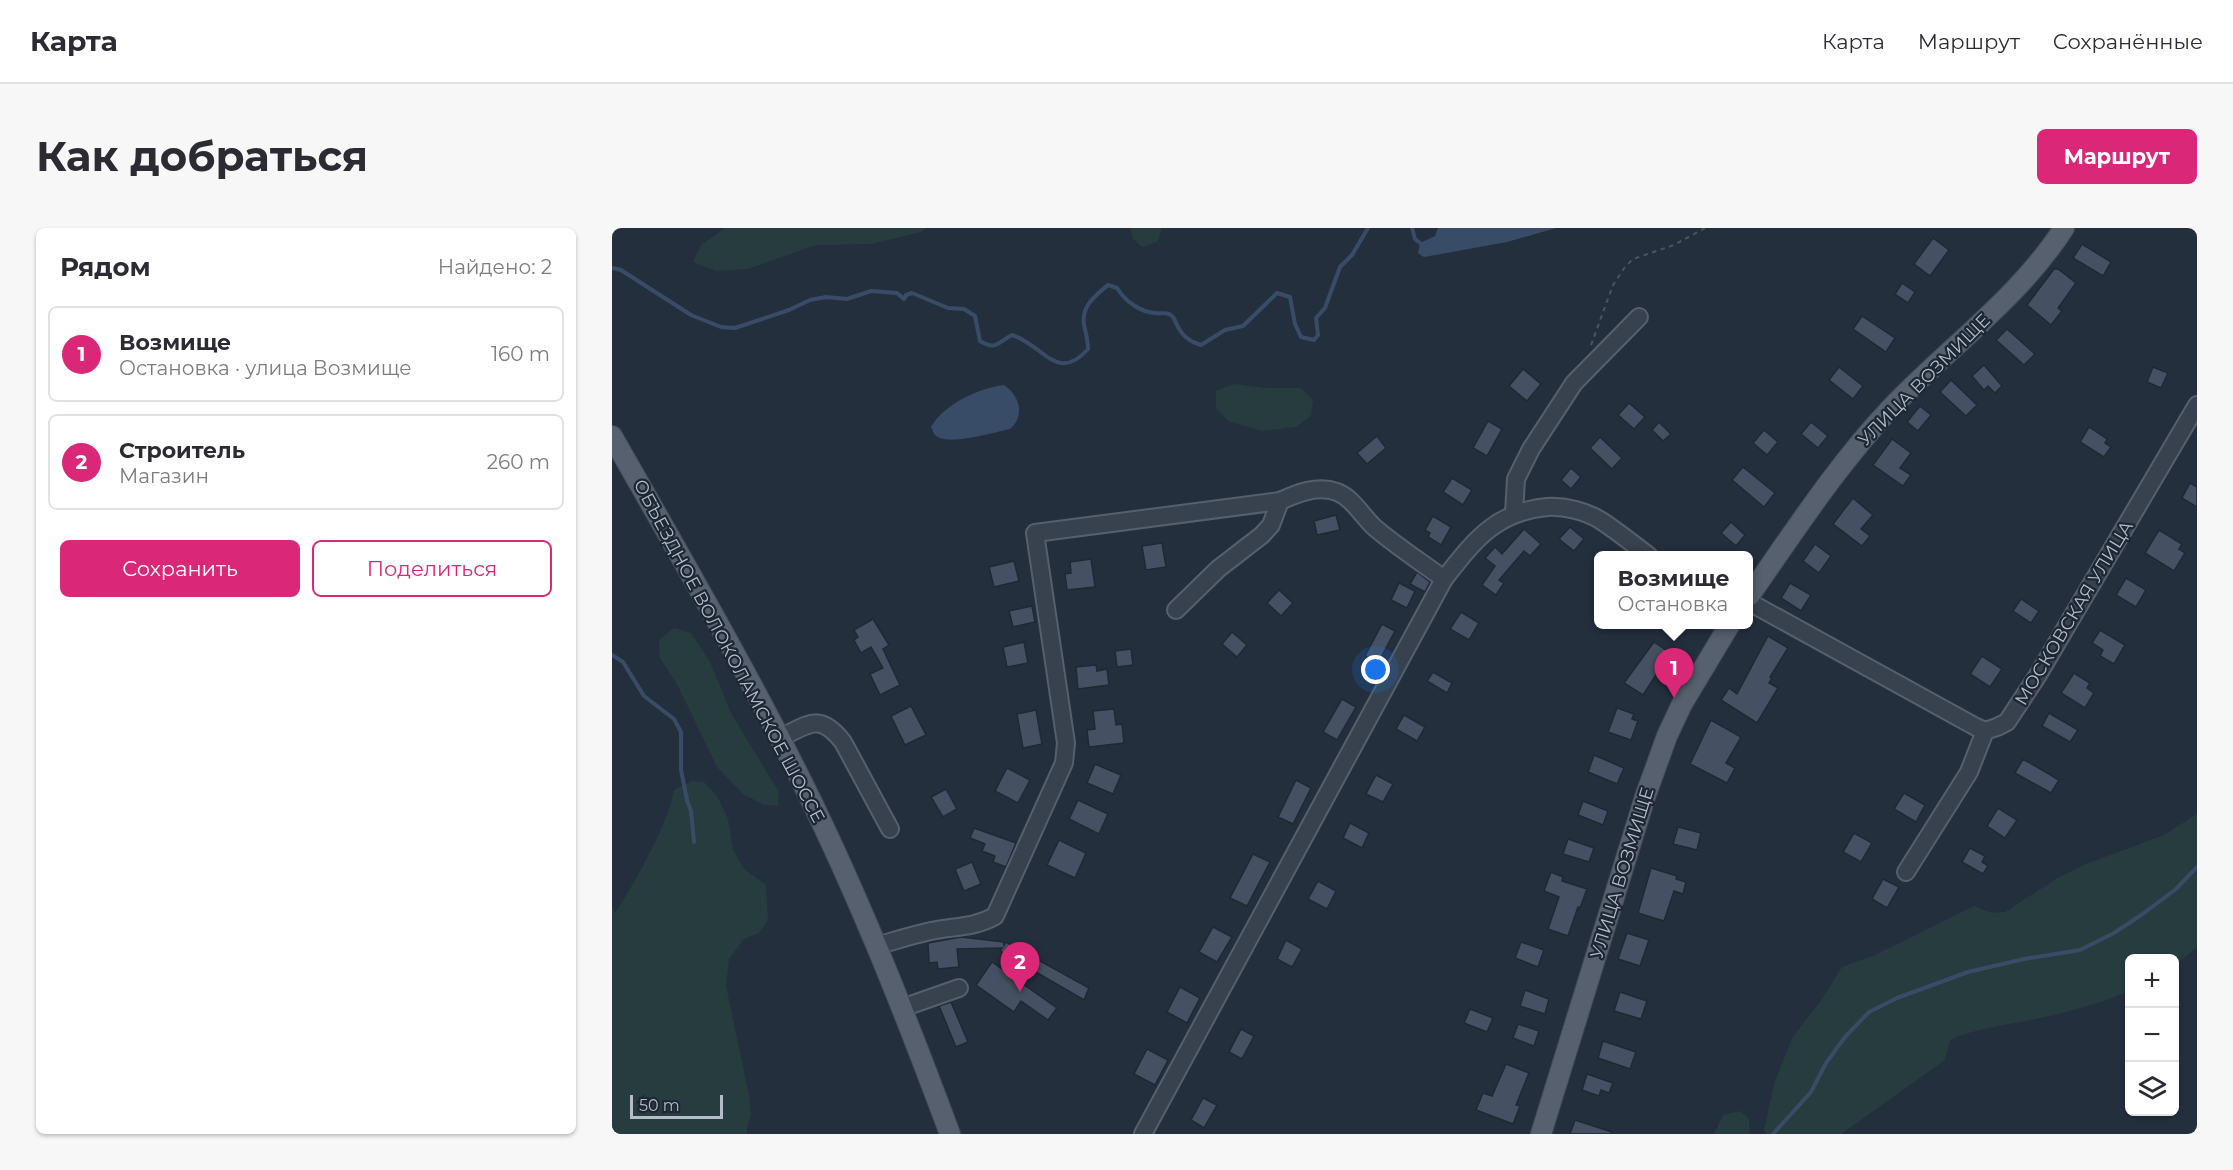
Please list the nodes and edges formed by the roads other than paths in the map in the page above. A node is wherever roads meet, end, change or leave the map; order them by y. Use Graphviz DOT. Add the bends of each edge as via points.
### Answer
graph roads {
  1 [pos="2064,228"];
  2 [pos="1640,317"];
  3 [pos="2197,405"];
  4 [pos="612,436"];
  5 [pos="1280,501"];
  6 [pos="1514,513"];
  7 [pos="1643,551"];
  8 [pos="1444,579"];
  9 [pos="1753,590"];
  10 [pos="1753,604"];
  11 [pos="1176,610"];
  12 [pos="1727,629"];
  13 [pos="1985,730"];
  14 [pos="780,738"];
  15 [pos="890,829"];
  16 [pos="1906,873"];
  17 [pos="876,946"];
  18 [pos="959,988"];
  19 [pos="902,1008"];
  20 [pos="950,1134"];
  21 [pos="1143,1134"];
  22 [pos="1541,1134"];
  1 -- 9 [label="main road, УЛИЦА ВОЗМИЩЕ" via="2028,276 1863,439"];
  2 -- 6 [label="street" via="1574,383 1531,449 1516,478"];
  3 -- 13 [label="street, МОСКОВСКАЯ УЛИЦА" via="2038,675 2007,722"];
  4 -- 14 [label="main road, ОБЪЕЗДНОЕ ВОЛОКОЛАМСКОЕ ШОССЕ"];
  5 -- 8 [label="street" via="1303,491 1336,491 1347,497 1373,526"];
  5 -- 11 [label="street" via="1262,536 1218,568"];
  5 -- 17 [label="street" via="1035,533 1066,743 1064,764 995,916 968,927"];
  6 -- 7 [label="street" via="1532,508 1578,510"];
  6 -- 8 [label="street" via="1486,532"];
  8 -- 21 [label="street"];
  10 -- 13 [label="street"];
  12 -- 22 [label="main road, УЛИЦА ВОЗМИЩЕ" via="1667,736"];
  13 -- 16 [label="street" via="1969,772"];
  14 -- 15 [label="street" via="812,722 822,722 834,729"];
  14 -- 17 [label="main road, ОБЪЕЗДНОЕ ВОЛОКОЛАМСКОЕ ШОССЕ" via="838,856"];
  17 -- 19 [label="main road, ОБЪЕЗДНОЕ ВОЛОКОЛАМСКОЕ ШОССЕ"];
  18 -- 19 [label="street"];
  19 -- 20 [label="main road, ОБЪЕЗДНОЕ ВОЛОКОЛАМСКОЕ ШОССЕ"];
}
